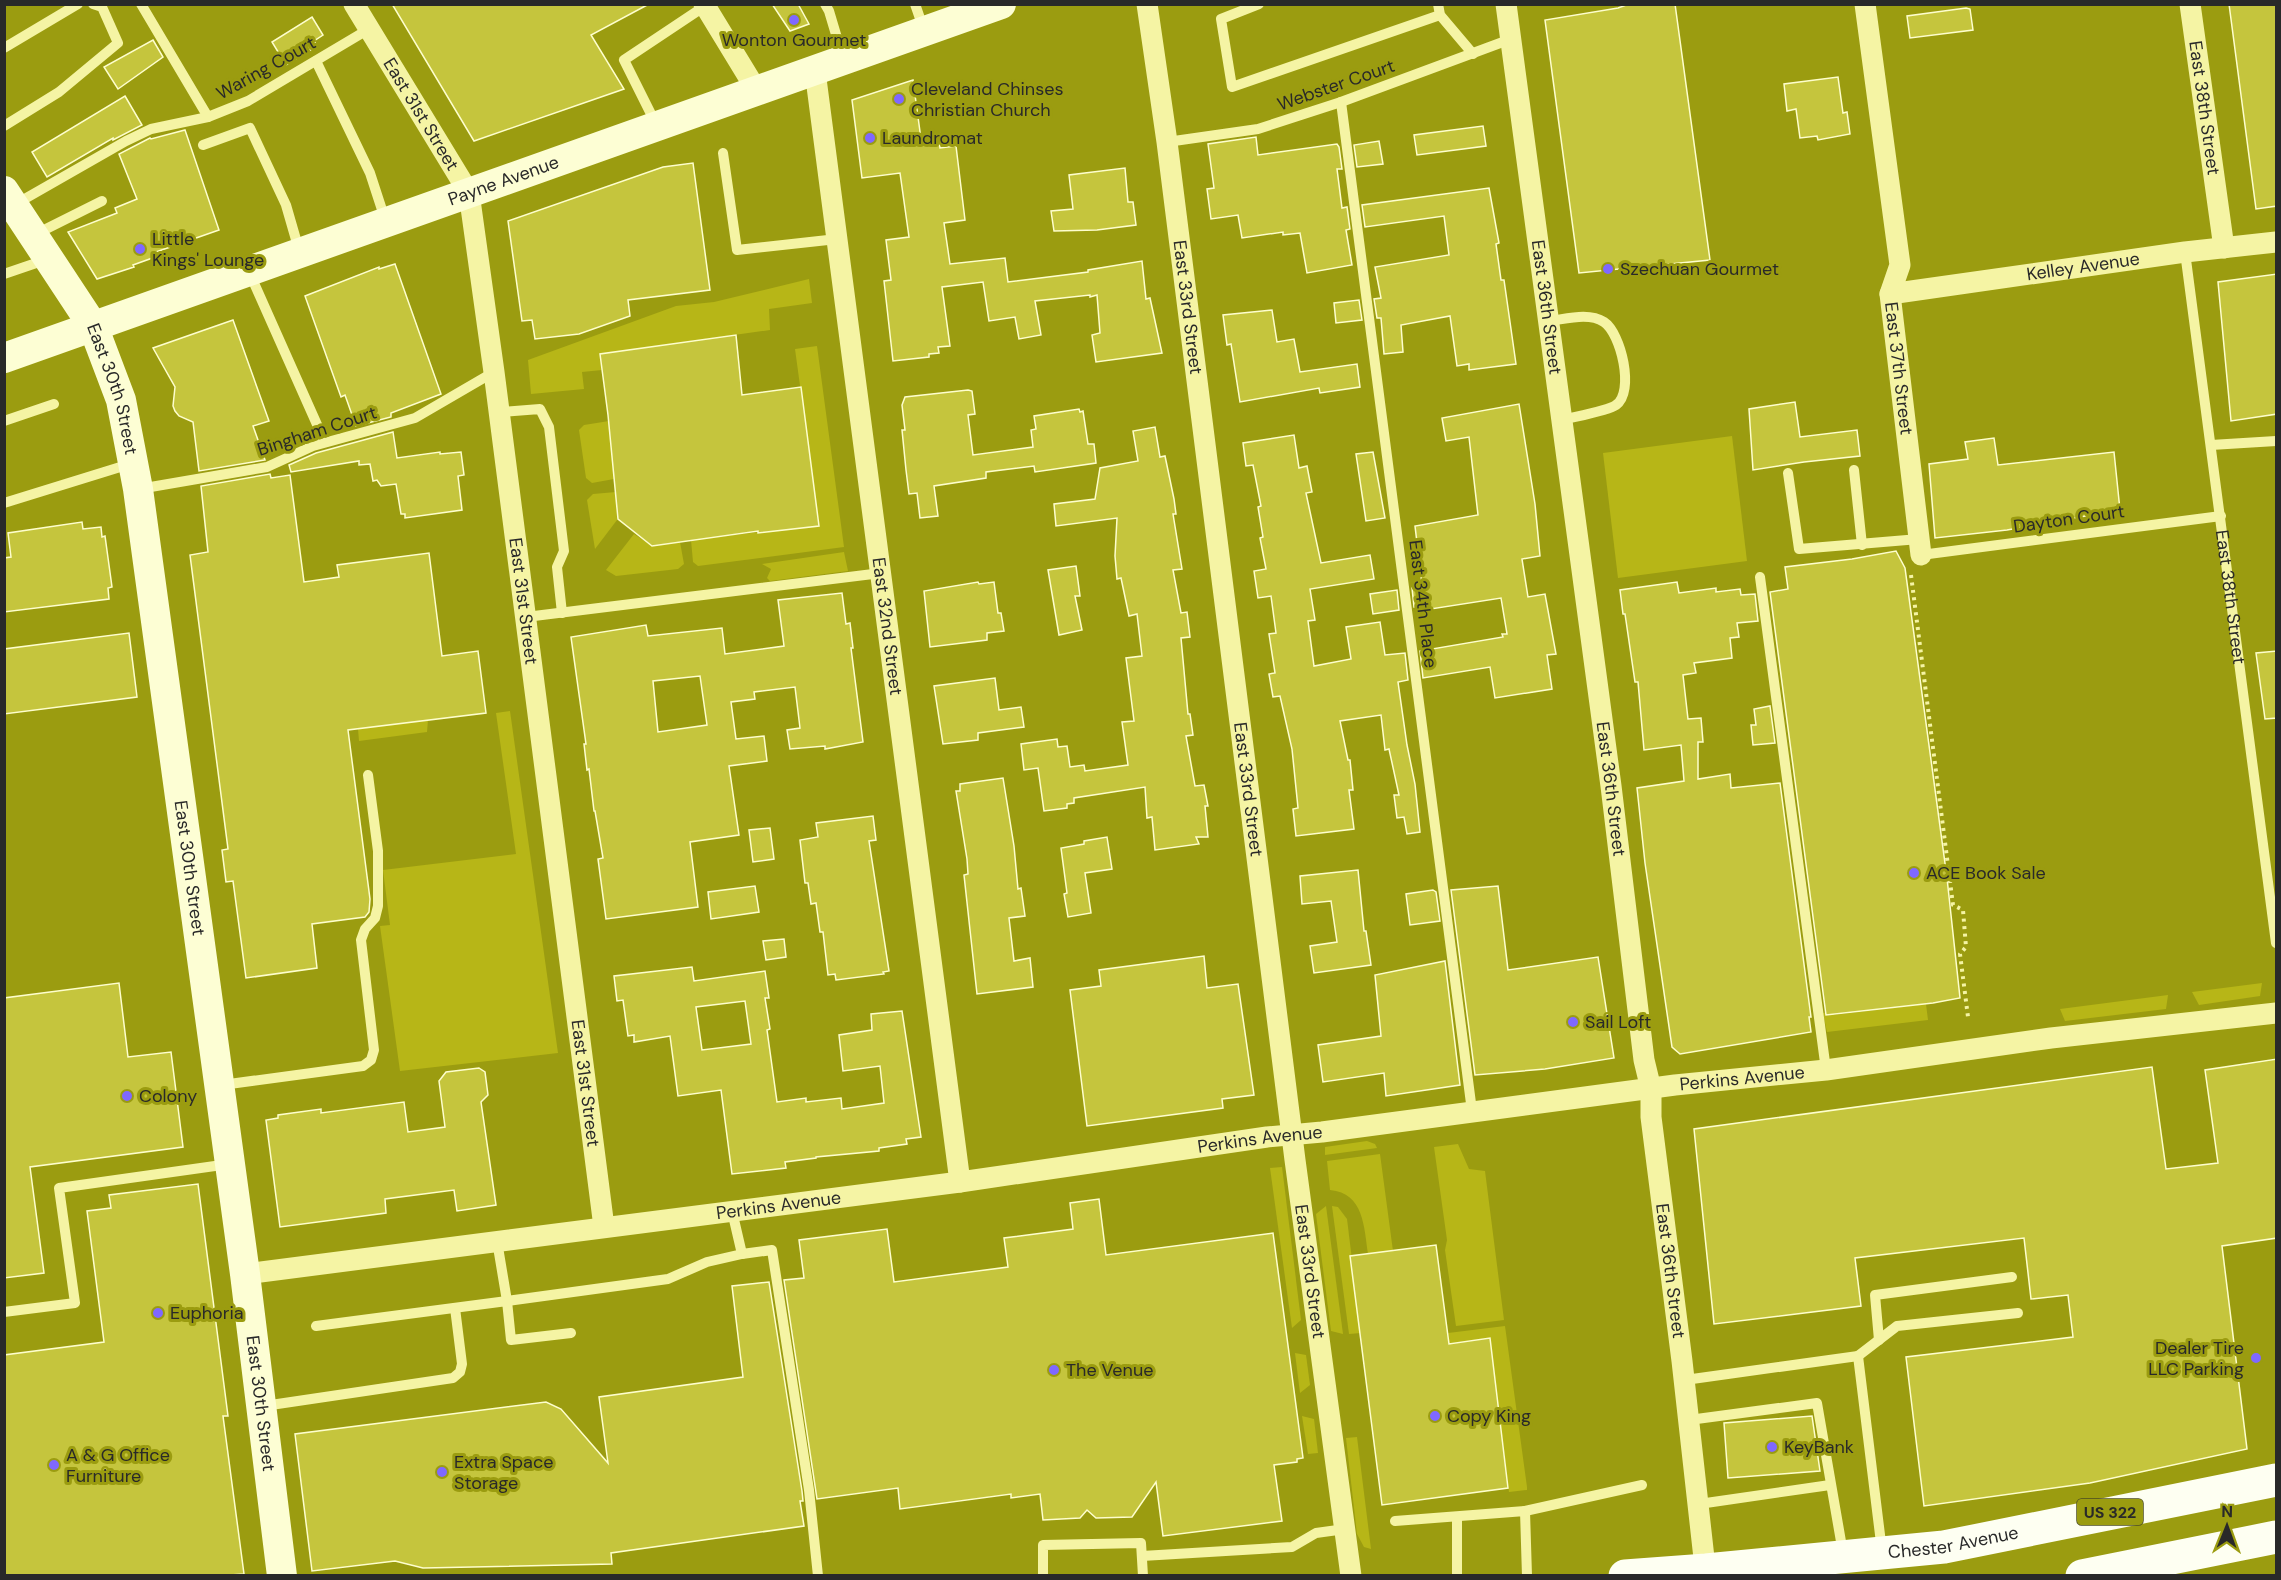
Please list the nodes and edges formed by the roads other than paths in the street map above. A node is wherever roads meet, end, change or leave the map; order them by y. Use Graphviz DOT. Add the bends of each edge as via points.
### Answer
graph roads {
  1 [pos="78,4"];
  2 [pos="93,4"];
  3 [pos="141,4"];
  4 [pos="354,4"];
  5 [pos="825,4"];
  6 [pos="1147,4"];
  7 [pos="1259,4"];
  8 [pos="1506,4"];
  9 [pos="1864,4"];
  10 [pos="2190,4"];
  11 [pos="705,5"];
  12 [pos="999,5"];
  13 [pos="1439,10"];
  14 [pos="920,18"];
  15 [pos="369,29"];
  16 [pos="1511,39"];
  17 [pos="4,48"];
  18 [pos="1473,54"];
  19 [pos="843,60"];
  20 [pos="316,61"];
  21 [pos="815,70"];
  22 [pos="757,91"];
  23 [pos="1341,102"];
  24 [pos="208,117"];
  25 [pos="4,126"];
  26 [pos="657,126"];
  27 [pos="1167,142"];
  28 [pos="203,145"];
  29 [pos="723,153"];
  30 [pos="469,193"];
  31 [pos="9,198"];
  32 [pos="102,201"];
  33 [pos="386,222"];
  34 [pos="837,239"];
  35 [pos="2277,242"];
  36 [pos="40,247"];
  37 [pos="2224,248"];
  38 [pos="2185,252"];
  39 [pos="300,253"];
  40 [pos="249,271"];
  41 [pos="4,274"];
  42 [pos="1890,294"];
  43 [pos="1549,321"];
  44 [pos="93,326"];
  45 [pos="4,358"];
  46 [pos="494,372"];
  47 [pos="54,404"];
  48 [pos="500,412"];
  49 [pos="1562,420"];
  50 [pos="4,421"];
  51 [pos="319,429"];
  52 [pos="2277,441"];
  53 [pos="2211,445"];
  54 [pos="1854,470"];
  55 [pos="1788,473"];
  56 [pos="135,476"];
  57 [pos="4,503"];
  58 [pos="2221,516"];
  59 [pos="1862,544"];
  60 [pos="1920,547"];
  61 [pos="880,573"];
  62 [pos="1760,577"];
  63 [pos="562,613"];
  64 [pos="526,617"];
  65 [pos="368,775"];
  66 [pos="2277,943"];
  67 [pos="2277,1013"];
  68 [pos="1826,1070"];
  69 [pos="219,1085"];
  70 [pos="1651,1089"];
  71 [pos="1472,1111"];
  72 [pos="1292,1135"];
  73 [pos="230,1164"];
  74 [pos="960,1182"];
  75 [pos="732,1211"];
  76 [pos="604,1227"];
  77 [pos="497,1241"];
  78 [pos="742,1254"];
  79 [pos="245,1274"];
  80 [pos="2012,1277"];
  81 [pos="507,1301"];
  82 [pos="455,1308"];
  83 [pos="4,1312"];
  84 [pos="2018,1313"];
  85 [pos="316,1326"];
  86 [pos="571,1333"];
  87 [pos="1879,1340"];
  88 [pos="1858,1356"];
  89 [pos="1684,1380"];
  90 [pos="261,1407"];
  91 [pos="1689,1420"];
  92 [pos="2277,1480"];
  93 [pos="1642,1485"];
  94 [pos="1830,1485"];
  95 [pos="1699,1504"];
  96 [pos="1525,1511"];
  97 [pos="1457,1517"];
  98 [pos="1395,1521"];
  99 [pos="1345,1529"];
  100 [pos="2277,1537"];
  101 [pos="1882,1553"];
  102 [pos="1142,1556"];
  103 [pos="1844,1557"];
  104 [pos="1706,1573"];
  105 [pos="282,1575"];
  106 [pos="818,1575"];
  107 [pos="1043,1575"];
  108 [pos="1143,1575"];
  109 [pos="1351,1575"];
  110 [pos="1457,1575"];
  111 [pos="1527,1575"];
  112 [pos="1625,1575"];
  113 [pos="2082,1575"];
  1 -- 17 [label="lane"];
  2 -- 25 [label="lane" via="102,7 118,43 59,92"];
  3 -- 24 [label="lane"];
  4 -- 15 [label="street, East 31st Street"];
  5 -- 19 [label="lane"];
  6 -- 27 [label="street, East 33rd Street"];
  7 -- 13 [label="lane" via="1221,19 1232,87"];
  8 -- 16 [label="street, East 36th Street"];
  9 -- 42 [label="street, East 37th Street" via="1900,265"];
  10 -- 37 [label="street, East 38th Street"];
  11 -- 22 [label="street"];
  11 -- 26 [label="lane" via="624,60"];
  12 -- 14 [label="main road, Payne Avenue"];
  13 -- 18 [label="lane"];
  14 -- 19 [label="main road, Payne Avenue"];
  15 -- 20 [label="lane, Waring Court"];
  15 -- 30 [label="street, East 31st Street"];
  16 -- 18 [label="lane, Webster Court"];
  16 -- 43 [label="street, East 36th Street"];
  18 -- 23 [label="lane, Webster Court"];
  19 -- 21 [label="main road, Payne Avenue"];
  20 -- 24 [label="lane, Waring Court" via="248,101"];
  20 -- 33 [label="lane" via="370,173"];
  21 -- 22 [label="main road, Payne Avenue"];
  21 -- 34 [label="street, East 32nd Street"];
  22 -- 26 [label="main road, Payne Avenue"];
  23 -- 27 [label="lane, Webster Court" via="1258,129"];
  23 -- 71 [label="lane, East 34th Place"];
  24 -- 31 [label="lane, Waring Court" via="151,129"];
  26 -- 30 [label="main road, Payne Avenue"];
  27 -- 72 [label="street, East 33rd Street"];
  28 -- 39 [label="lane" via="250,128 286,206"];
  29 -- 34 [label="lane" via="737,250"];
  30 -- 33 [label="main road, Payne Avenue"];
  30 -- 46 [label="street, East 31st Street"];
  31 -- 36 [label="main road, East 30th Street"];
  32 -- 36 [label="lane"];
  33 -- 39 [label="main road, Payne Avenue"];
  34 -- 61 [label="street, East 32nd Street"];
  35 -- 37 [label="street, Kelley Avenue"];
  36 -- 41 [label="lane"];
  36 -- 44 [label="main road, East 30th Street"];
  37 -- 38 [label="street, Kelley Avenue"];
  38 -- 42 [label="street, Kelley Avenue"];
  38 -- 53 [label="lane, East 38th Street"];
  39 -- 40 [label="main road, Payne Avenue"];
  40 -- 44 [label="main road, Payne Avenue"];
  40 -- 51 [label="lane"];
  42 -- 60 [label="street, East 37th Street"];
  43 -- 49 [label="street, East 36th Street"];
  43 -- 49 [label="lane" via="1590,317 1603,321 1612,329 1626,378 1625,392 1616,405"];
  44 -- 45 [label="main road, Payne Avenue"];
  44 -- 56 [label="main road, East 30th Street" via="121,400"];
  46 -- 48 [label="street, East 31st Street"];
  46 -- 56 [label="lane, Bingham Court" via="414,418 313,446 267,467"];
  47 -- 50 [label="lane"];
  48 -- 63 [label="lane" via="540,408 549,427 564,551 557,567"];
  48 -- 64 [label="street, East 31st Street"];
  49 -- 70 [label="street, East 36th Street" via="1644,1060"];
  52 -- 53 [label="lane"];
  53 -- 58 [label="lane, East 38th Street"];
  54 -- 59 [label="lane"];
  55 -- 59 [label="lane, Dayton Court" via="1799,549"];
  56 -- 57 [label="lane, Bingham Court"];
  56 -- 69 [label="main road, East 30th Street"];
  58 -- 60 [label="lane, Dayton Court"];
  58 -- 66 [label="lane, East 38th Street"];
  59 -- 60 [label="lane, Dayton Court"];
  61 -- 63 [label="lane"];
  61 -- 74 [label="street, East 32nd Street"];
  62 -- 68 [label="lane"];
  63 -- 64 [label="lane"];
  64 -- 76 [label="street, East 31st Street"];
  65 -- 69 [label="lane" via="378,851 378,906 361,940 374,1050 370,1060 363,1066"];
  67 -- 68 [label="street, Perkins Avenue" via="2051,1038"];
  68 -- 70 [label="street, Perkins Avenue"];
  69 -- 73 [label="main road, East 30th Street"];
  70 -- 71 [label="street, Perkins Avenue"];
  70 -- 89 [label="street, East 36th Street" via="1651,1117"];
  71 -- 72 [label="street, Perkins Avenue"];
  72 -- 74 [label="street, Perkins Avenue"];
  72 -- 99 [label="street, East 33rd Street"];
  73 -- 79 [label="main road, East 30th Street"];
  73 -- 83 [label="lane" via="58,1188 75,1303"];
  74 -- 75 [label="street, Perkins Avenue"];
  75 -- 76 [label="street, Perkins Avenue"];
  75 -- 78 [label="lane"];
  76 -- 77 [label="street, Perkins Avenue"];
  77 -- 79 [label="street, Perkins Avenue"];
  77 -- 81 [label="lane"];
  78 -- 81 [label="lane" via="707,1262 668,1279"];
  78 -- 106 [label="lane" via="772,1250 809,1490"];
  79 -- 90 [label="main road, East 30th Street"];
  80 -- 87 [label="lane" via="1875,1295"];
  81 -- 82 [label="lane"];
  81 -- 86 [label="lane" via="511,1340"];
  82 -- 85 [label="lane"];
  82 -- 90 [label="lane" via="462,1364 453,1378"];
  84 -- 87 [label="lane" via="1897,1326"];
  87 -- 88 [label="lane"];
  88 -- 89 [label="lane"];
  88 -- 101 [label="lane"];
  89 -- 91 [label="street, East 36th Street"];
  90 -- 105 [label="main road, East 30th Street"];
  91 -- 94 [label="lane" via="1817,1403"];
  91 -- 95 [label="street, East 36th Street"];
  92 -- 101 [label="main road, Chester Avenue / US 322" via="1944,1547"];
  93 -- 96 [label="lane"];
  94 -- 95 [label="lane"];
  94 -- 103 [label="lane"];
  95 -- 104 [label="street, East 36th Street"];
  96 -- 97 [label="lane"];
  96 -- 111 [label="lane"];
  97 -- 98 [label="lane"];
  97 -- 110 [label="lane"];
  99 -- 102 [label="lane" via="1316,1533 1293,1546"];
  99 -- 109 [label="street, East 33rd Street"];
  100 -- 113 [label="main road"];
  101 -- 103 [label="main road, Chester Avenue / US 322"];
  102 -- 107 [label="lane" via="1141,1543 1043,1545"];
  102 -- 108 [label="lane"];
  103 -- 104 [label="main road, Chester Avenue / US 322"];
  104 -- 112 [label="main road, Chester Avenue / US 322"];
}
